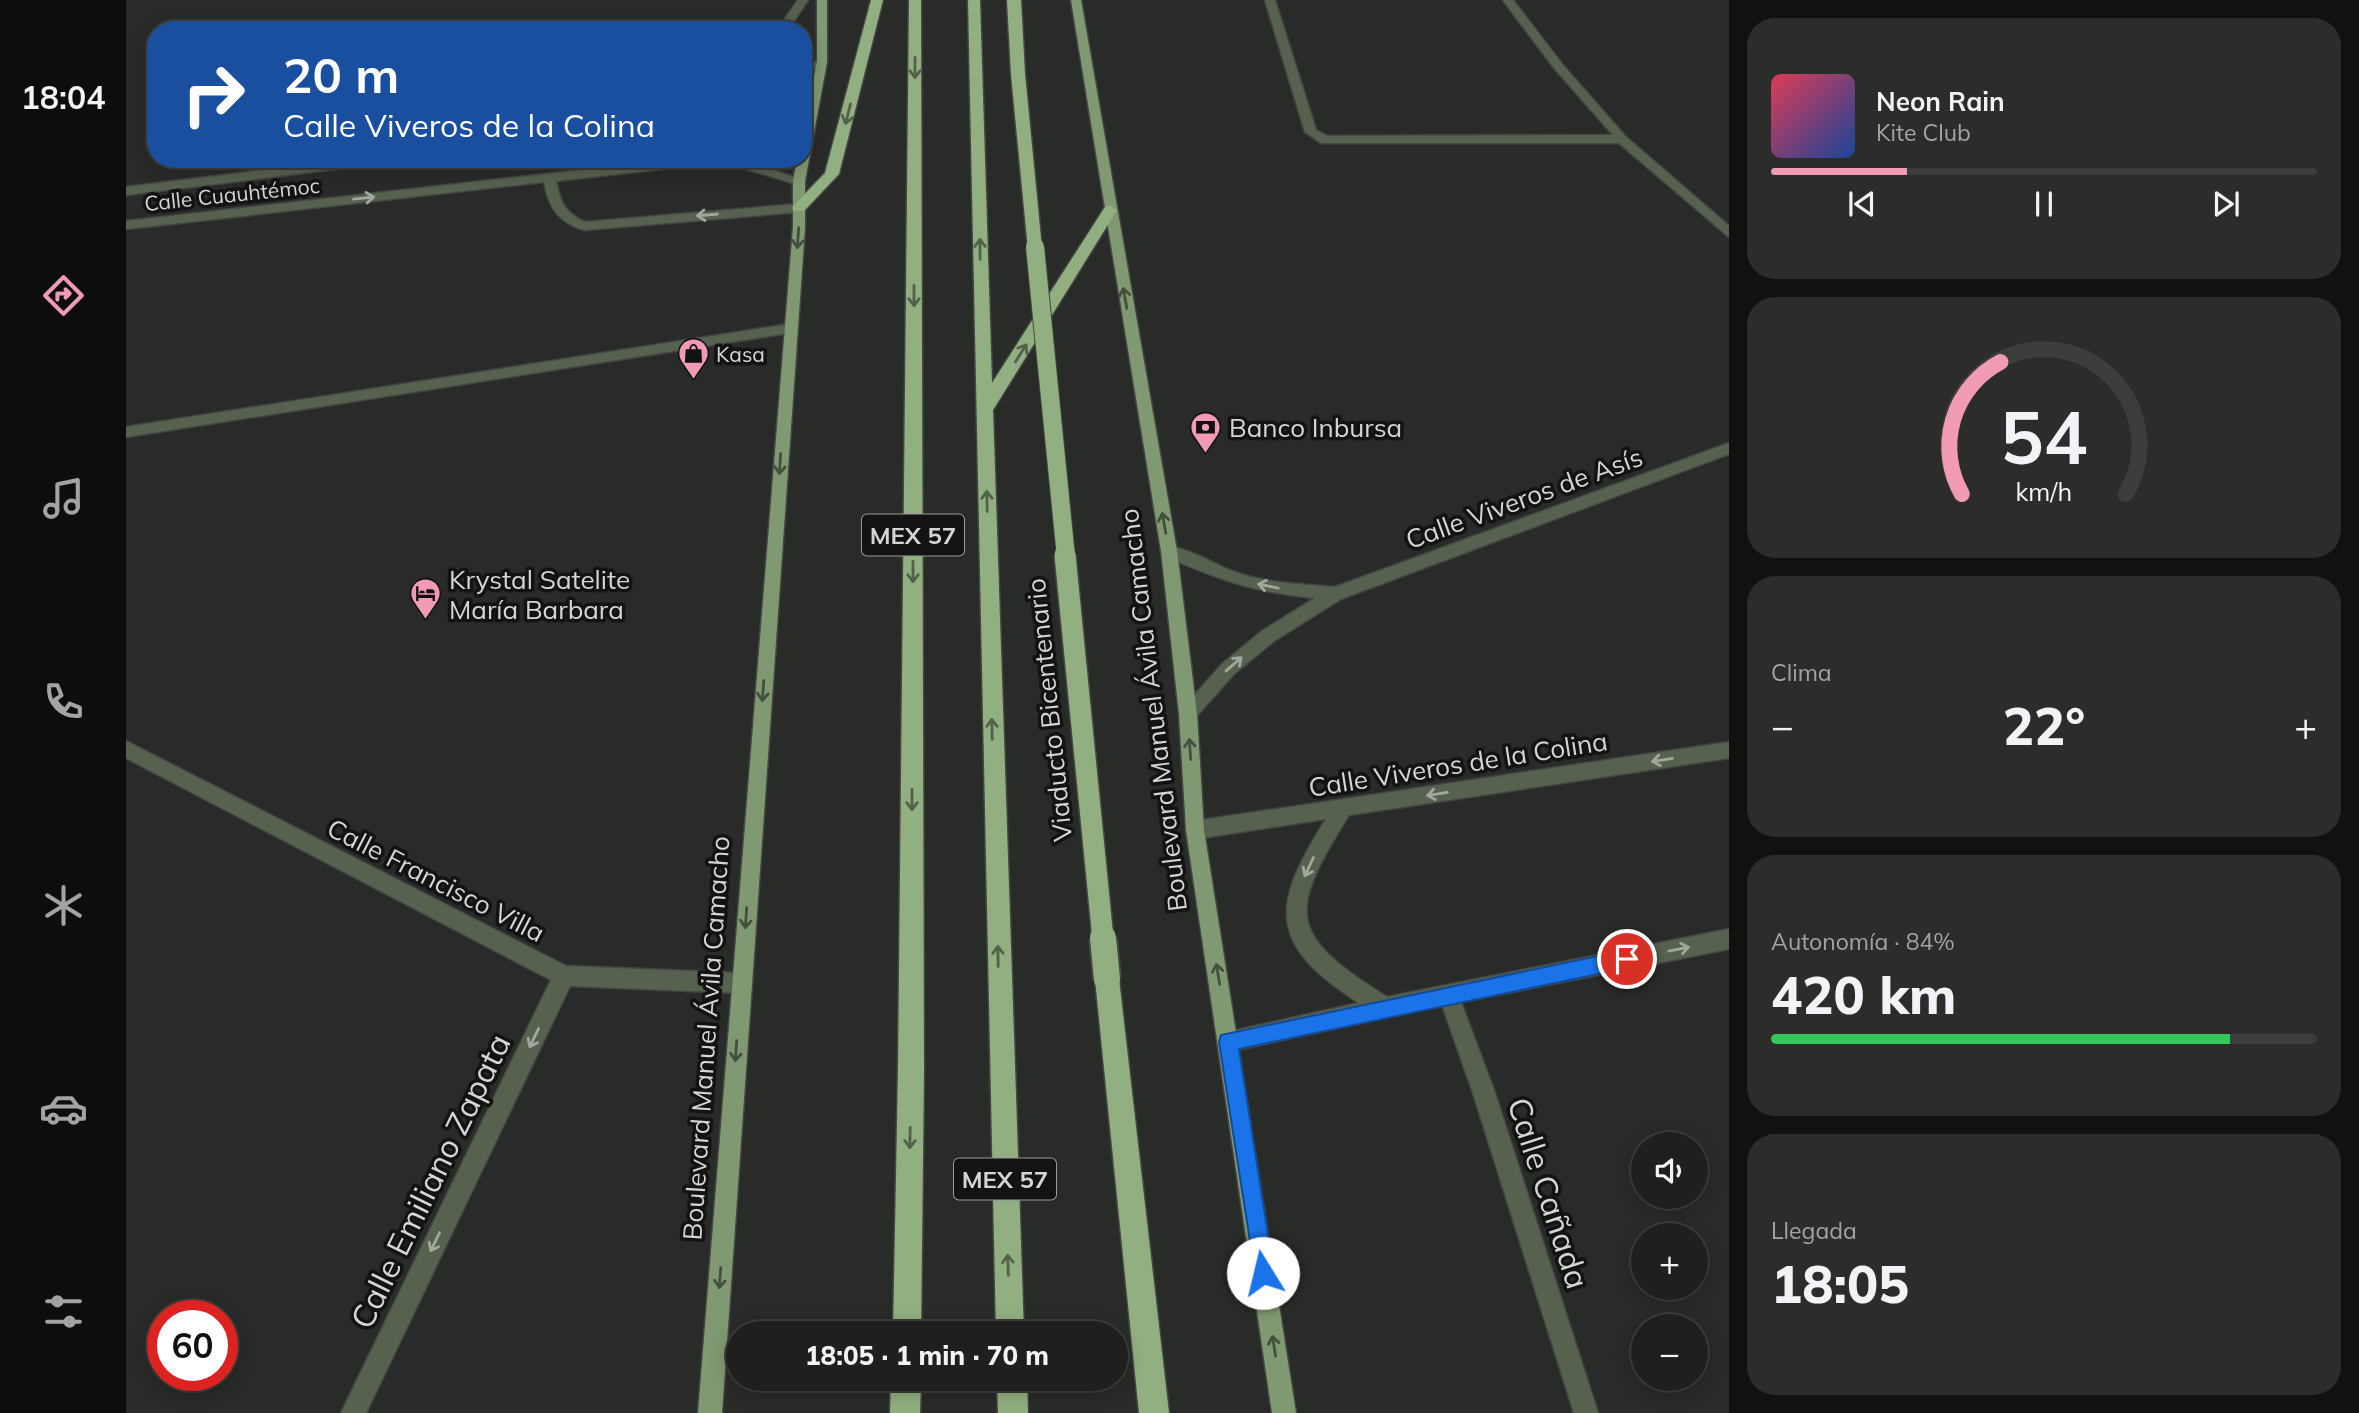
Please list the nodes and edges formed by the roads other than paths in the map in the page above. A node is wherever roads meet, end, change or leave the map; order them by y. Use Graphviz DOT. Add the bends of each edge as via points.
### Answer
graph roads {
  1 [pos="803,0"];
  2 [pos="822,0"];
  3 [pos="877,0"];
  4 [pos="915,0"];
  5 [pos="974,0"];
  6 [pos="1014,0"];
  7 [pos="1076,0"];
  8 [pos="1270,0"];
  9 [pos="1508,0"];
  10 [pos="788,21"];
  11 [pos="822,62"];
  12 [pos="812,67"];
  13 [pos="812,114"];
  14 [pos="1622,139"];
  15 [pos="311,168"];
  16 [pos="636,168"];
  17 [pos="757,168"];
  18 [pos="802,168"];
  19 [pos="549,178"];
  20 [pos="799,181"];
  21 [pos="126,191"];
  22 [pos="799,208"];
  23 [pos="1110,210"];
  24 [pos="1729,216"];
  25 [pos="1714,221"];
  26 [pos="126,225"];
  27 [pos="1729,233"];
  28 [pos="790,329"];
  29 [pos="984,410"];
  30 [pos="126,432"];
  31 [pos="1729,448"];
  32 [pos="1169,551"];
  33 [pos="1335,594"];
  34 [pos="1188,714"];
  35 [pos="126,749"];
  36 [pos="1729,750"];
  37 [pos="1343,808"];
  38 [pos="1195,830"];
  39 [pos="1729,939"];
  40 [pos="564,976"];
  41 [pos="741,983"];
  42 [pos="1448,994"];
  43 [pos="1384,1007"];
  44 [pos="1228,1042"];
  45 [pos="907,1321"];
  46 [pos="1010,1321"];
  47 [pos="906,1391"];
  48 [pos="1012,1391"];
  49 [pos="352,1413"];
  50 [pos="710,1413"];
  51 [pos="905,1413"];
  52 [pos="1013,1413"];
  53 [pos="1154,1413"];
  54 [pos="1284,1413"];
  55 [pos="1586,1413"];
  1 -- 10 [label="street"];
  2 -- 11 [label="main road, Boulevard Manuel Ávila Camacho"];
  3 -- 22 [label="highway, one-way" via="832,174"];
  4 -- 45 [label="highway, MEX 57, one-way"];
  29 -- 5 [label="highway, MEX 57, one-way"];
  6 -- 53 [label="highway, Viaducto Bicentenario, bridge" via="1104,951"];
  7 -- 23 [label="main road, Boulevard Manuel Ávila Camacho"];
  8 -- 14 [label="street" via="1311,132 1317,137"];
  9 -- 14 [label="street"];
  11 -- 12 [label="street"];
  11 -- 13 [label="main road, Boulevard Manuel Ávila Camacho"];
  14 -- 25 [label="street"];
  15 -- 21 [label="street, Calle Cuauhtémoc"];
  16 -- 19 [label="street, Calle Cuauhtémoc"];
  17 -- 20 [label="street, Calle Cuauhtémoc"];
  18 -- 20 [label="main road, Boulevard Manuel Ávila Camacho"];
  22 -- 19 [label="street, one-way" via="584,226 565,219 555,207"];
  26 -- 19 [label="street, Calle Cuauhtémoc, one-way"];
  20 -- 22 [label="main road, Boulevard Manuel Ávila Camacho"];
  22 -- 28 [label="main road, Boulevard Manuel Ávila Camacho, one-way"];
  29 -- 23 [label="highway, one-way"];
  32 -- 23 [label="main road, Boulevard Manuel Ávila Camacho, one-way"];
  24 -- 25 [label="street"];
  25 -- 27 [label="street"];
  28 -- 30 [label="street"];
  28 -- 41 [label="main road, Boulevard Manuel Ávila Camacho, one-way"];
  46 -- 29 [label="highway, MEX 57, one-way"];
  31 -- 33 [label="street, Calle Viveros de Asís"];
  33 -- 32 [label="street, Calle Viveros de Asís, one-way" via="1237,579"];
  32 -- 34 [label="main road, Boulevard Manuel Ávila Camacho"];
  34 -- 33 [label="street, Calle Viveros de Asís, one-way" via="1228,669 1268,636"];
  38 -- 34 [label="main road, Boulevard Manuel Ávila Camacho, one-way"];
  35 -- 40 [label="street, Calle Francisco Villa"];
  36 -- 37 [label="street, Calle Viveros de la Colina, one-way"];
  37 -- 38 [label="street, Calle Viveros de la Colina"];
  37 -- 43 [label="street, one-way" via="1300,886 1295,920 1316,957"];
  44 -- 38 [label="main road, Boulevard Manuel Ávila Camacho, one-way"];
  42 -- 39 [label="street, one-way"];
  40 -- 41 [label="street, Calle Francisco Villa"];
  40 -- 49 [label="street, Calle Emiliano Zapata, one-way"];
  41 -- 50 [label="main road, Boulevard Manuel Ávila Camacho, one-way"];
  42 -- 43 [label="street"];
  42 -- 55 [label="street, Calle Cañada"];
  43 -- 44 [label="street"];
  54 -- 44 [label="main road, Boulevard Manuel Ávila Camacho, one-way"];
  47 -- 51 [label="highway"];
  48 -- 52 [label="highway"];
}
